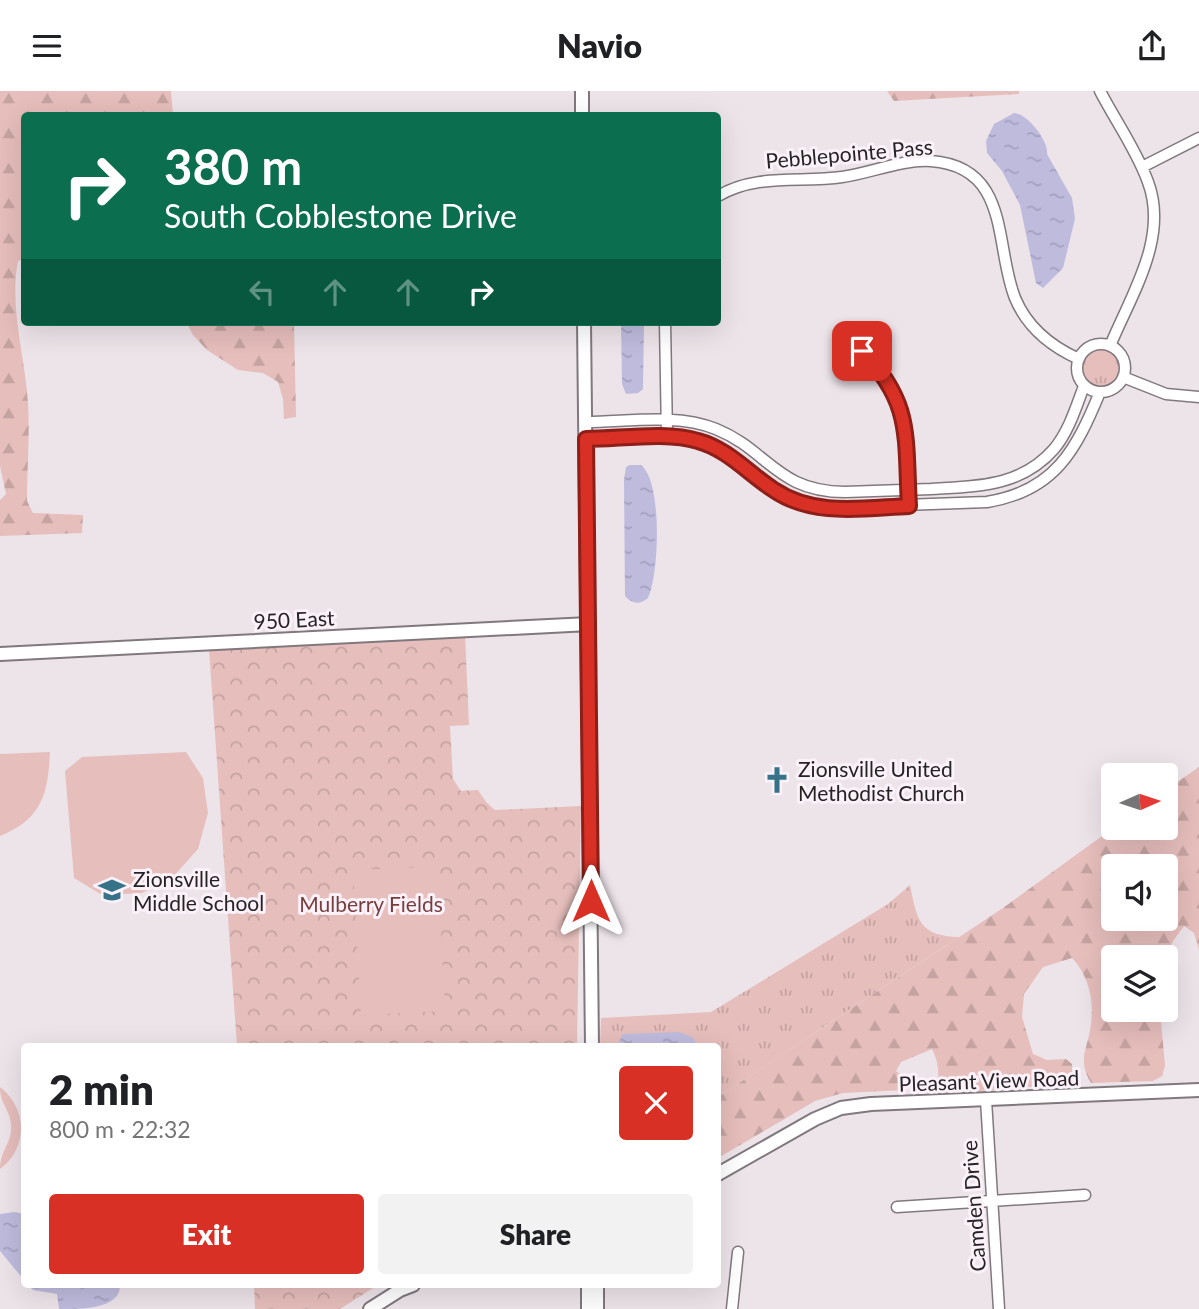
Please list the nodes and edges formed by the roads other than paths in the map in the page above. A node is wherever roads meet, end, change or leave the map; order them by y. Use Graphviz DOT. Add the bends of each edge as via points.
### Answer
graph roads {
  1 [pos="582,91"];
  2 [pos="1100,91"];
  3 [pos="582,112"];
  4 [pos="1199,138"];
  5 [pos="1142,167"];
  6 [pos="721,194"];
  7 [pos="584,326"];
  8 [pos="665,326"];
  9 [pos="848,337"];
  10 [pos="1110,346"];
  11 [pos="1079,359"];
  12 [pos="1123,377"];
  13 [pos="1084,386"];
  14 [pos="1100,392"];
  15 [pos="1199,397"];
  16 [pos="666,421"];
  17 [pos="586,422"];
  18 [pos="667,437"];
  19 [pos="586,439"];
  20 [pos="908,490"];
  21 [pos="909,506"];
  22 [pos="589,624"];
  23 [pos="0,654"];
  24 [pos="592,1043"];
  25 [pos="1199,1090"];
  26 [pos="986,1100"];
  27 [pos="788,1135"];
  28 [pos="721,1172"];
  29 [pos="721,1181"];
  30 [pos="1085,1195"];
  31 [pos="992,1201"];
  32 [pos="897,1207"];
  33 [pos="738,1252"];
  34 [pos="401,1288"];
  35 [pos="587,1288"];
  36 [pos="597,1288"];
  37 [pos="370,1309"];
  38 [pos="588,1309"];
  39 [pos="597,1309"];
  40 [pos="732,1309"];
  41 [pos="999,1309"];
  1 -- 3 [label="street"];
  2 -- 5 [label="street"];
  4 -- 5 [label="street"];
  5 -- 10 [label="street" via="1154,202 1153,235"];
  6 -- 11 [label="street, Pebblepointe Pass" via="757,181 836,178 920,161 955,166 977,181 993,203 1010,285 1022,311 1045,340"];
  7 -- 17 [label="street"];
  8 -- 16 [label="street"];
  9 -- 20 [label="street" via="882,372 897,397 905,427"];
  10 -- 11 [label="street" via="1091,346"];
  10 -- 12 [label="street" via="1122,357"];
  11 -- 13 [label="street" via="1077,372"];
  12 -- 14 [label="street" via="1113,389"];
  12 -- 15 [label="street" via="1166,394"];
  13 -- 14 [label="street"];
  13 -- 20 [label="street" via="1060,441 1029,470 995,484"];
  14 -- 21 [label="street" via="1070,454 1037,485 988,502"];
  16 -- 17 [label="street"];
  16 -- 18 [label="street"];
  16 -- 20 [label="street" via="717,429 785,477 815,490"];
  17 -- 19 [label="street"];
  18 -- 19 [label="street"];
  18 -- 21 [label="street" via="716,448 774,491 807,506"];
  19 -- 22 [label="street"];
  20 -- 21 [label="street"];
  22 -- 23 [label="street, 950 East"];
  22 -- 24 [label="street"];
  25 -- 26 [label="street, Pleasant View Road"];
  26 -- 27 [label="street, Pleasant View Road" via="841,1108"];
  26 -- 31 [label="street, Camden Drive"];
  27 -- 28 [label="street, Pleasant View Road"];
  27 -- 29 [label="street, Pleasant View Road"];
  30 -- 31 [label="street"];
  31 -- 32 [label="street"];
  31 -- 41 [label="street, Camden Drive"];
  33 -- 40 [label="street"];
  34 -- 37 [label="street"];
  35 -- 38 [label="street"];
  36 -- 39 [label="street"];
}
